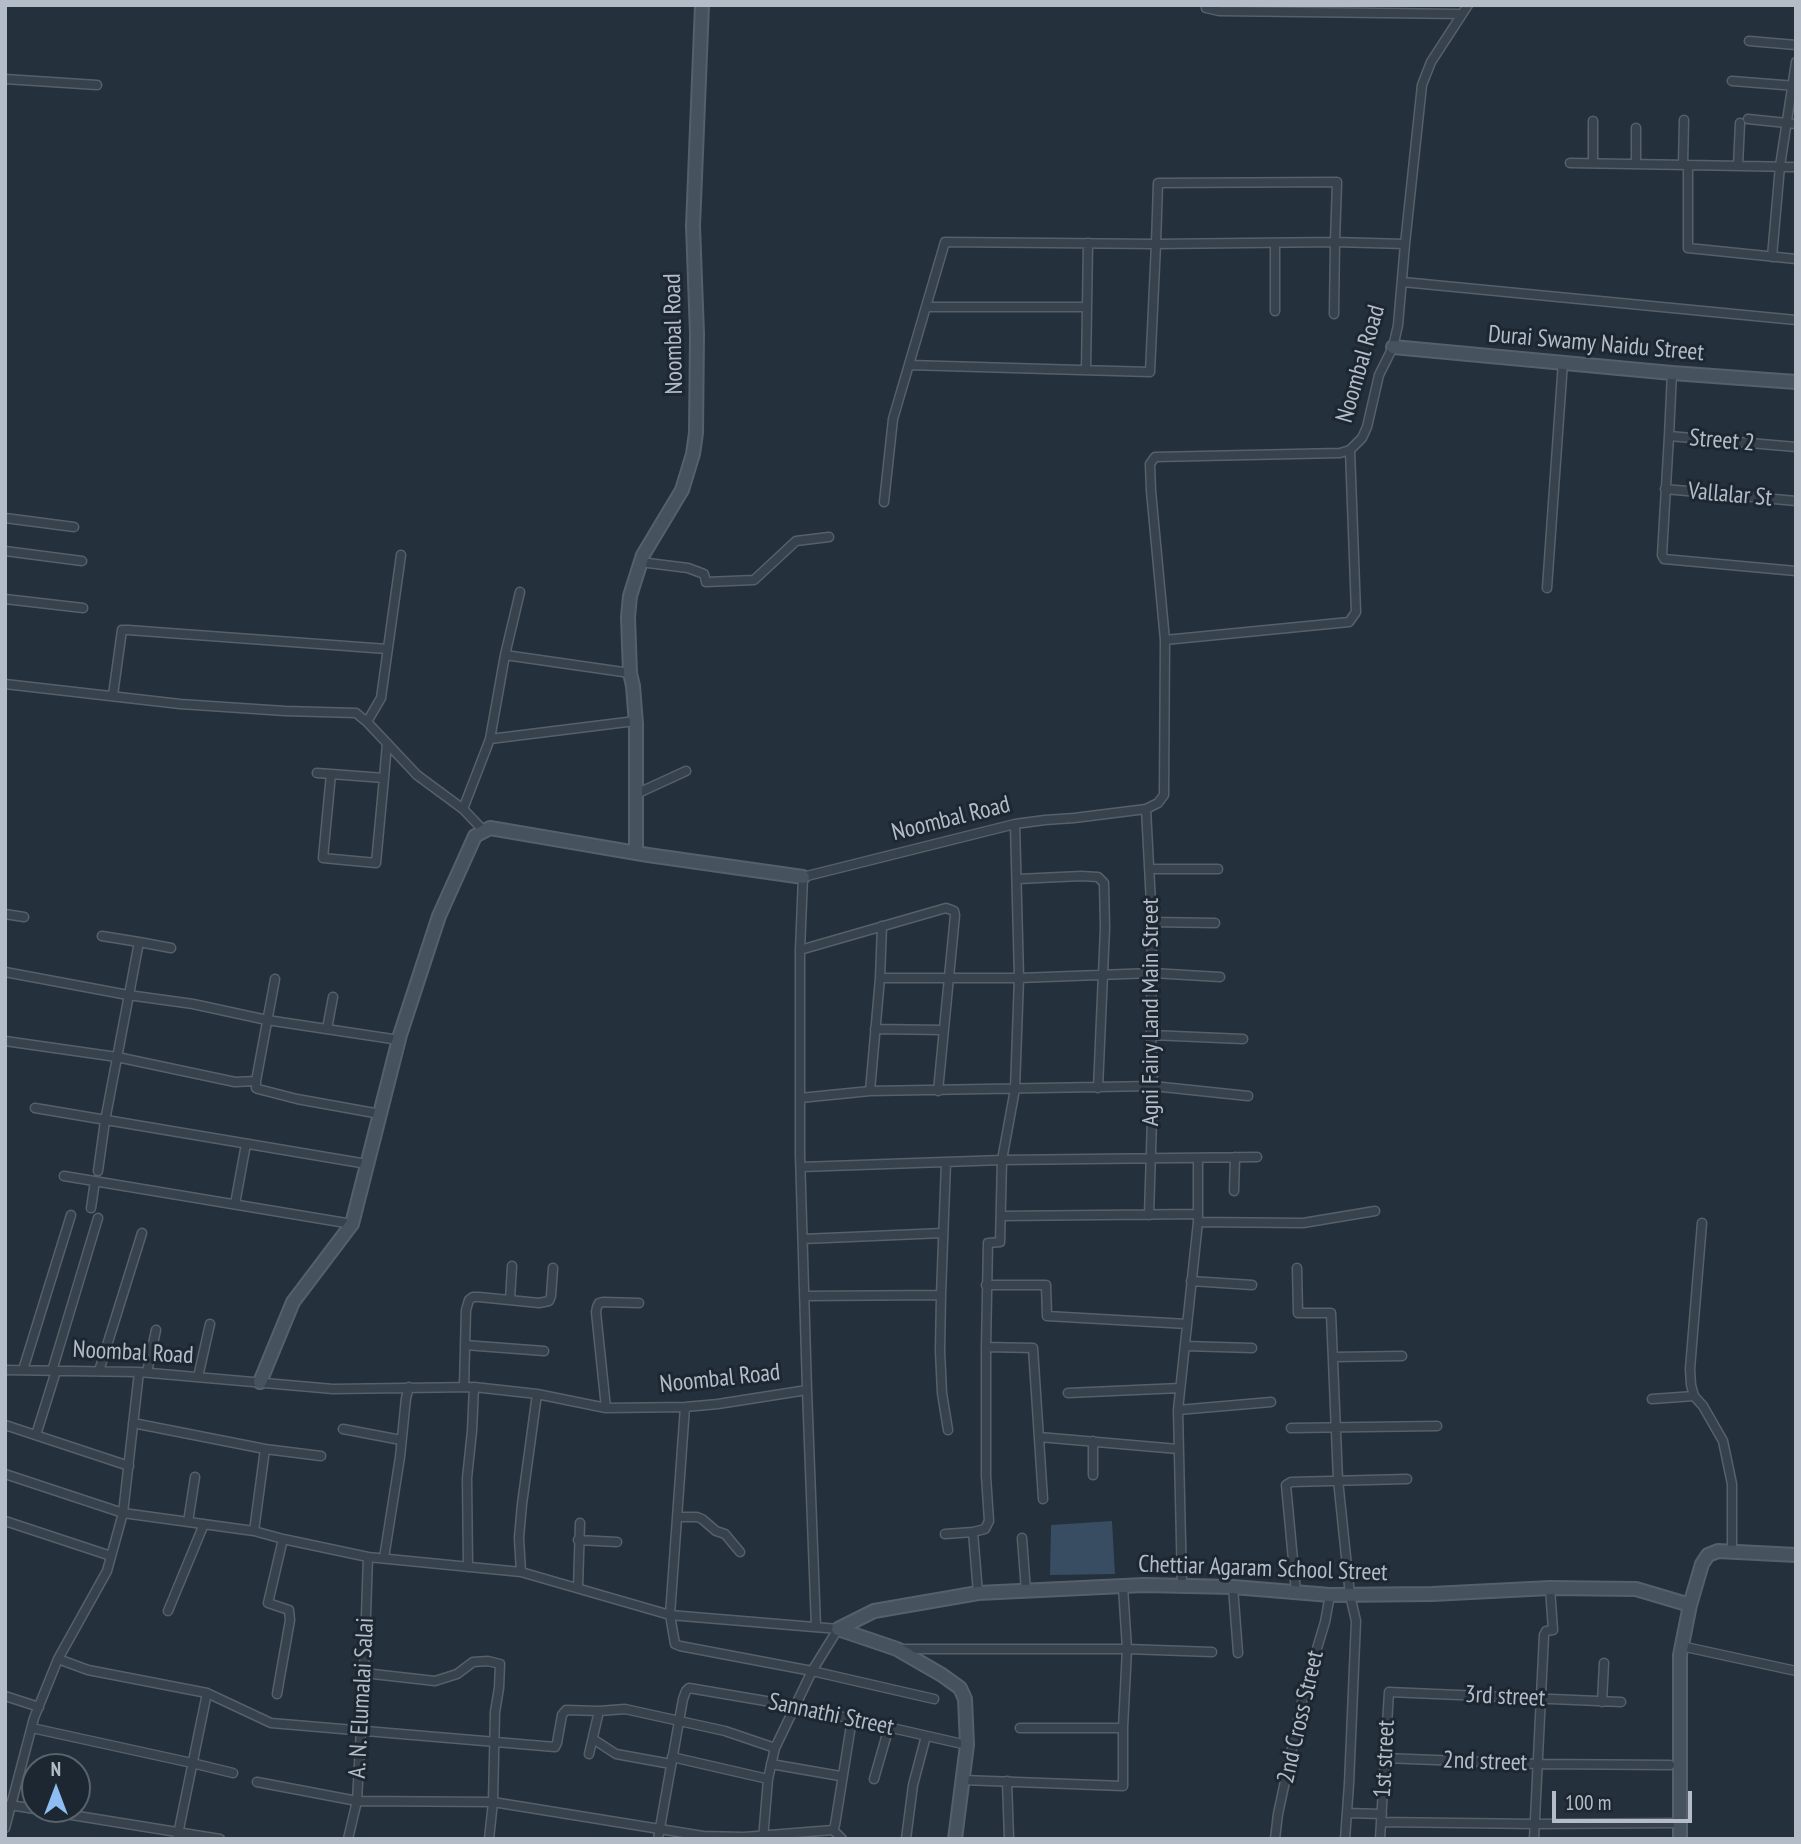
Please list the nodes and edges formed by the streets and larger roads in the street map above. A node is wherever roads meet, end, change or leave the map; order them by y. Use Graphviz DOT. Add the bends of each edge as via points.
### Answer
graph roads {
  1 [pos="702,5"];
  2 [pos="1206,5"];
  3 [pos="1468,5"];
  4 [pos="1462,14"];
  5 [pos="1749,41"];
  6 [pos="1796,45"];
  7 [pos="1796,62"];
  8 [pos="5,79"];
  9 [pos="1732,81"];
  10 [pos="97,85"];
  11 [pos="1794,86"];
  12 [pos="1684,120"];
  13 [pos="1593,121"];
  14 [pos="1791,123"];
  15 [pos="1636,128"];
  16 [pos="1570,163"];
  17 [pos="1593,163"];
  18 [pos="1636,164"];
  19 [pos="1686,165"];
  20 [pos="1738,166"];
  21 [pos="1780,166"];
  22 [pos="1796,167"];
  23 [pos="1335,242"];
  24 [pos="1088,243"];
  25 [pos="1275,243"];
  26 [pos="1405,243"];
  27 [pos="1156,244"];
  28 [pos="1772,257"];
  29 [pos="1796,259"];
  30 [pos="1403,282"];
  31 [pos="926,307"];
  32 [pos="1087,307"];
  33 [pos="1275,311"];
  34 [pos="1334,314"];
  35 [pos="1796,320"];
  36 [pos="1392,347"];
  37 [pos="1563,362"];
  38 [pos="909,365"];
  39 [pos="1086,370"];
  40 [pos="1672,373"];
  41 [pos="1796,382"];
  42 [pos="1669,436"];
  43 [pos="1796,447"];
  44 [pos="1350,450"];
  45 [pos="1665,489"];
  46 [pos="1796,500"];
  47 [pos="884,502"];
  48 [pos="5,517"];
  49 [pos="74,527"];
  50 [pos="829,537"];
  51 [pos="5,551"];
  52 [pos="401,555"];
  53 [pos="82,561"];
  54 [pos="640,562"];
  55 [pos="1796,571"];
  56 [pos="1547,588"];
  57 [pos="520,592"];
  58 [pos="5,599"];
  59 [pos="83,608"];
  60 [pos="1165,640"];
  61 [pos="387,649"];
  62 [pos="505,655"];
  63 [pos="630,673"];
  64 [pos="5,684"];
  65 [pos="113,695"];
  66 [pos="635,721"];
  67 [pos="368,722"];
  68 [pos="490,740"];
  69 [pos="387,743"];
  70 [pos="686,771"];
  71 [pos="317,773"];
  72 [pos="331,774"];
  73 [pos="384,778"];
  74 [pos="636,794"];
  75 [pos="1146,808"];
  76 [pos="463,809"];
  77 [pos="1015,824"];
  78 [pos="484,831"];
  79 [pos="636,853"];
  80 [pos="1150,869"];
  81 [pos="1218,869"];
  82 [pos="803,877"];
  83 [pos="1018,879"];
  84 [pos="5,914"];
  85 [pos="24,917"];
  86 [pos="1153,922"];
  87 [pos="1215,923"];
  88 [pos="882,926"];
  89 [pos="102,936"];
  90 [pos="139,942"];
  91 [pos="172,948"];
  92 [pos="800,950"];
  93 [pos="5,972"];
  94 [pos="1152,973"];
  95 [pos="1101,975"];
  96 [pos="1220,976"];
  97 [pos="949,977"];
  98 [pos="880,978"];
  99 [pos="1019,978"];
  100 [pos="275,979"];
  101 [pos="128,995"];
  102 [pos="332,997"];
  103 [pos="267,1020"];
  104 [pos="327,1029"];
  105 [pos="875,1029"];
  106 [pos="944,1030"];
  107 [pos="1152,1035"];
  108 [pos="1243,1039"];
  109 [pos="399,1040"];
  110 [pos="5,1041"];
  111 [pos="117,1057"];
  112 [pos="256,1081"];
  113 [pos="1153,1086"];
  114 [pos="1098,1088"];
  115 [pos="1015,1089"];
  116 [pos="870,1091"];
  117 [pos="938,1091"];
  118 [pos="1248,1096"];
  119 [pos="800,1098"];
  120 [pos="35,1108"];
  121 [pos="380,1114"];
  122 [pos="105,1121"];
  123 [pos="246,1144"];
  124 [pos="1235,1157"];
  125 [pos="1257,1157"];
  126 [pos="1150,1158"];
  127 [pos="1198,1158"];
  128 [pos="1003,1160"];
  129 [pos="946,1162"];
  130 [pos="367,1164"];
  131 [pos="801,1167"];
  132 [pos="98,1171"];
  133 [pos="64,1176"];
  134 [pos="95,1181"];
  135 [pos="1234,1191"];
  136 [pos="235,1204"];
  137 [pos="90,1208"];
  138 [pos="1375,1212"];
  139 [pos="71,1215"];
  140 [pos="1149,1215"];
  141 [pos="1001,1216"];
  142 [pos="1198,1218"];
  143 [pos="98,1219"];
  144 [pos="1702,1223"];
  145 [pos="352,1224"];
  146 [pos="142,1233"];
  147 [pos="943,1233"];
  148 [pos="803,1239"];
  149 [pos="512,1266"];
  150 [pos="553,1268"];
  151 [pos="1297,1268"];
  152 [pos="1191,1281"];
  153 [pos="986,1285"];
  154 [pos="1252,1285"];
  155 [pos="941,1295"];
  156 [pos="804,1296"];
  157 [pos="510,1300"];
  158 [pos="639,1303"];
  159 [pos="210,1324"];
  160 [pos="1187,1324"];
  161 [pos="156,1330"];
  162 [pos="465,1345"];
  163 [pos="1185,1346"];
  164 [pos="986,1347"];
  165 [pos="1252,1348"];
  166 [pos="544,1351"];
  167 [pos="1402,1356"];
  168 [pos="1333,1357"];
  169 [pos="5,1370"];
  170 [pos="23,1370"];
  171 [pos="54,1371"];
  172 [pos="99,1371"];
  173 [pos="143,1372"];
  174 [pos="198,1377"];
  175 [pos="260,1382"];
  176 [pos="409,1387"];
  177 [pos="464,1387"];
  178 [pos="474,1387"];
  179 [pos="1180,1388"];
  180 [pos="807,1390"];
  181 [pos="1068,1393"];
  182 [pos="537,1394"];
  183 [pos="1694,1396"];
  184 [pos="1652,1399"];
  185 [pos="1271,1402"];
  186 [pos="685,1407"];
  187 [pos="606,1408"];
  188 [pos="1178,1410"];
  189 [pos="133,1423"];
  190 [pos="5,1425"];
  191 [pos="1437,1426"];
  192 [pos="1336,1427"];
  193 [pos="1291,1428"];
  194 [pos="343,1429"];
  195 [pos="948,1430"];
  196 [pos="36,1435"];
  197 [pos="1039,1437"];
  198 [pos="401,1440"];
  199 [pos="1093,1441"];
  200 [pos="265,1449"];
  201 [pos="1178,1449"];
  202 [pos="321,1457"];
  203 [pos="129,1466"];
  204 [pos="5,1474"];
  205 [pos="1093,1475"];
  206 [pos="195,1477"];
  207 [pos="1407,1479"];
  208 [pos="1338,1480"];
  209 [pos="1043,1499"];
  210 [pos="123,1513"];
  211 [pos="677,1517"];
  212 [pos="5,1521"];
  213 [pos="188,1522"];
  214 [pos="580,1523"];
  215 [pos="204,1524"];
  216 [pos="254,1531"];
  217 [pos="973,1532"];
  218 [pos="945,1534"];
  219 [pos="1022,1538"];
  220 [pos="283,1539"];
  221 [pos="578,1540"];
  222 [pos="617,1542"];
  223 [pos="1732,1551"];
  224 [pos="740,1552"];
  225 [pos="1796,1555"];
  226 [pos="111,1556"];
  227 [pos="368,1557"];
  228 [pos="384,1558"];
  229 [pos="468,1567"];
  230 [pos="521,1572"];
  231 [pos="1182,1586"];
  232 [pos="1123,1587"];
  233 [pos="1233,1587"];
  234 [pos="578,1588"];
  235 [pos="1550,1588"];
  236 [pos="1026,1591"];
  237 [pos="1296,1592"];
  238 [pos="978,1593"];
  239 [pos="1330,1595"];
  240 [pos="1350,1595"];
  241 [pos="1690,1605"];
  242 [pos="168,1611"];
  243 [pos="670,1615"];
  244 [pos="816,1627"];
  245 [pos="838,1629"];
  246 [pos="1681,1646"];
  247 [pos="897,1649"];
  248 [pos="1127,1649"];
  249 [pos="1212,1652"];
  250 [pos="1238,1653"];
  251 [pos="58,1658"];
  252 [pos="1604,1662"];
  253 [pos="812,1671"];
  254 [pos="1796,1671"];
  255 [pos="364,1673"];
  256 [pos="1389,1692"];
  257 [pos="207,1693"];
  258 [pos="277,1694"];
  259 [pos="5,1696"];
  260 [pos="934,1699"];
  261 [pos="1541,1699"];
  262 [pos="1602,1702"];
  263 [pos="1621,1702"];
  264 [pos="795,1706"];
  265 [pos="39,1707"];
  266 [pos="598,1711"];
  267 [pos="852,1719"];
  268 [pos="680,1720"];
  269 [pos="889,1727"];
  270 [pos="32,1728"];
  271 [pos="1020,1728"];
  272 [pos="1123,1728"];
  273 [pos="360,1730"];
  274 [pos="926,1736"];
  275 [pos="593,1739"];
  276 [pos="495,1743"];
  277 [pos="967,1745"];
  278 [pos="775,1748"];
  279 [pos="589,1754"];
  280 [pos="1384,1758"];
  281 [pos="672,1760"];
  282 [pos="192,1763"];
  283 [pos="1538,1763"];
  284 [pos="771,1765"];
  285 [pos="1670,1765"];
  286 [pos="233,1773"];
  287 [pos="840,1776"];
  288 [pos="768,1779"];
  289 [pos="874,1779"];
  290 [pos="964,1780"];
  291 [pos="1007,1781"];
  292 [pos="257,1782"];
  293 [pos="357,1801"];
  294 [pos="493,1802"];
  295 [pos="10,1805"];
  296 [pos="1347,1813"];
  297 [pos="1382,1818"];
  298 [pos="1535,1824"];
  299 [pos="1680,1824"];
  300 [pos="5,1828"];
  301 [pos="659,1828"];
  302 [pos="833,1830"];
  303 [pos="178,1836"];
  304 [pos="763,1837"];
  305 [pos="220,1839"];
  306 [pos="348,1839"];
  307 [pos="489,1839"];
  308 [pos="658,1839"];
  309 [pos="842,1839"];
  310 [pos="906,1839"];
  311 [pos="956,1839"];
  312 [pos="1009,1839"];
  313 [pos="1275,1839"];
  314 [pos="1345,1839"];
  315 [pos="1380,1839"];
  316 [pos="1534,1839"];
  317 [pos="1680,1839"];
  1 -- 54 [label="street, Noombal Road" via="693,226 696,437 680,494"];
  2 -- 4 [label="street" via="1219,11"];
  3 -- 4 [label="street, Noombal Road"];
  4 -- 26 [label="street, Noombal Road" via="1422,85"];
  5 -- 6 [label="street"];
  7 -- 11 [label="street"];
  8 -- 10 [label="street"];
  9 -- 11 [label="street"];
  11 -- 14 [label="street"];
  12 -- 19 [label="street"];
  13 -- 17 [label="street"];
  14 -- 20 [label="street" via="1744,121"];
  14 -- 21 [label="street"];
  15 -- 18 [label="street"];
  16 -- 17 [label="street"];
  17 -- 18 [label="street"];
  18 -- 19 [label="street"];
  19 -- 20 [label="street"];
  19 -- 28 [label="street" via="1688,248"];
  20 -- 21 [label="street"];
  21 -- 22 [label="street"];
  21 -- 28 [label="street"];
  23 -- 25 [label="street"];
  23 -- 26 [label="street"];
  23 -- 27 [label="street" via="1337,182 1157,183"];
  23 -- 34 [label="street"];
  24 -- 27 [label="street"];
  24 -- 31 [label="street" via="945,242"];
  24 -- 32 [label="street"];
  25 -- 27 [label="street"];
  25 -- 33 [label="street"];
  26 -- 30 [label="street, Noombal Road"];
  27 -- 39 [label="street" via="1150,373"];
  28 -- 29 [label="street"];
  30 -- 35 [label="street"];
  30 -- 36 [label="street, Noombal Road"];
  31 -- 32 [label="street"];
  31 -- 38 [label="street"];
  32 -- 39 [label="street"];
  36 -- 37 [label="street, Durai Swamy Naidu Street"];
  36 -- 44 [label="street, Noombal Road" via="1378,375 1367,427"];
  37 -- 40 [label="street, Durai Swamy Naidu Street"];
  37 -- 56 [label="street"];
  38 -- 39 [label="street"];
  38 -- 47 [label="street" via="894,419"];
  40 -- 41 [label="street, Durai Swamy Naidu Street"];
  40 -- 42 [label="street, Street 2"];
  42 -- 43 [label="street, Street 2"];
  42 -- 45 [label="street"];
  44 -- 60 [label="street" via="1356,612 1349,622"];
  44 -- 60 [label="street, Noombal Road" via="1155,457 1150,464 1151,491"];
  45 -- 46 [label="street, Vallalar St"];
  45 -- 55 [label="street" via="1664,559"];
  48 -- 49 [label="street"];
  50 -- 54 [label="street" via="796,541 754,580 706,582 705,574 688,568"];
  51 -- 53 [label="street"];
  52 -- 61 [label="street"];
  54 -- 63 [label="street, Noombal Road" via="629,603"];
  57 -- 62 [label="street"];
  58 -- 59 [label="street"];
  60 -- 75 [label="street, Noombal Road" via="1164,795"];
  61 -- 65 [label="street" via="128,629 121,634"];
  61 -- 67 [label="street" via="381,698"];
  62 -- 63 [label="street"];
  62 -- 68 [label="street"];
  63 -- 66 [label="street, Noombal Road"];
  64 -- 65 [label="street"];
  65 -- 67 [label="street" via="180,704 356,713"];
  66 -- 68 [label="street"];
  66 -- 74 [label="street, Noombal Road"];
  67 -- 69 [label="street"];
  68 -- 76 [label="street"];
  69 -- 73 [label="street"];
  69 -- 76 [label="street" via="417,775"];
  70 -- 74 [label="street"];
  71 -- 72 [label="street"];
  72 -- 73 [label="street"];
  72 -- 73 [label="street" via="323,858 376,863"];
  74 -- 79 [label="street, Noombal Road"];
  75 -- 77 [label="street, Noombal Road"];
  75 -- 80 [label="street, Agni Fairy Land Main Street"];
  76 -- 78 [label="street"];
  77 -- 82 [label="street, Noombal Road"];
  77 -- 83 [label="street"];
  78 -- 79 [label="street" via="489,828"];
  78 -- 109 [label="street" via="475,836 439,916"];
  79 -- 82 [label="street"];
  80 -- 81 [label="street"];
  80 -- 86 [label="street, Agni Fairy Land Main Street"];
  82 -- 92 [label="street, Noombal Road"];
  83 -- 95 [label="street" via="1081,876 1098,877 1104,883"];
  83 -- 99 [label="street"];
  84 -- 85 [label="street"];
  86 -- 87 [label="street"];
  86 -- 94 [label="street, Agni Fairy Land Main Street"];
  88 -- 92 [label="street"];
  88 -- 97 [label="street" via="946,908 954,911"];
  88 -- 98 [label="street"];
  89 -- 90 [label="street"];
  90 -- 91 [label="street"];
  90 -- 101 [label="street"];
  92 -- 119 [label="street, Noombal Road"];
  93 -- 101 [label="street"];
  94 -- 95 [label="street"];
  94 -- 96 [label="street"];
  94 -- 107 [label="street, Agni Fairy Land Main Street"];
  95 -- 99 [label="street"];
  95 -- 114 [label="street"];
  97 -- 98 [label="street"];
  97 -- 99 [label="street"];
  97 -- 106 [label="street"];
  98 -- 105 [label="street"];
  99 -- 115 [label="street"];
  100 -- 103 [label="street"];
  101 -- 103 [label="street"];
  101 -- 111 [label="street"];
  102 -- 104 [label="street"];
  103 -- 104 [label="street"];
  103 -- 112 [label="street"];
  104 -- 109 [label="street"];
  105 -- 106 [label="street"];
  105 -- 116 [label="street"];
  106 -- 117 [label="street"];
  107 -- 108 [label="street"];
  107 -- 113 [label="street, Agni Fairy Land Main Street"];
  109 -- 121 [label="street"];
  110 -- 111 [label="street"];
  111 -- 112 [label="street" via="225,1080"];
  111 -- 122 [label="street"];
  112 -- 121 [label="street" via="258,1089"];
  113 -- 114 [label="street"];
  113 -- 118 [label="street"];
  113 -- 126 [label="street, Agni Fairy Land Main Street"];
  114 -- 115 [label="street"];
  115 -- 117 [label="street"];
  115 -- 128 [label="street"];
  116 -- 117 [label="street"];
  116 -- 119 [label="street"];
  119 -- 131 [label="street, Noombal Road"];
  120 -- 122 [label="street"];
  121 -- 130 [label="street"];
  122 -- 123 [label="street"];
  122 -- 132 [label="street"];
  123 -- 130 [label="street"];
  123 -- 136 [label="street"];
  124 -- 125 [label="street"];
  124 -- 127 [label="street"];
  124 -- 135 [label="street"];
  126 -- 127 [label="street"];
  126 -- 128 [label="street"];
  126 -- 140 [label="street, Agni Fairy Land Main Street"];
  127 -- 142 [label="street"];
  128 -- 129 [label="street"];
  128 -- 141 [label="street"];
  129 -- 131 [label="street"];
  129 -- 147 [label="street"];
  130 -- 145 [label="street"];
  131 -- 148 [label="street, Noombal Road"];
  133 -- 134 [label="street"];
  134 -- 136 [label="street"];
  134 -- 137 [label="street"];
  136 -- 145 [label="street"];
  138 -- 142 [label="street" via="1303,1223"];
  139 -- 170 [label="street"];
  140 -- 141 [label="street"];
  140 -- 142 [label="street"];
  141 -- 153 [label="street" via="1000,1242 988,1243"];
  142 -- 152 [label="street"];
  143 -- 171 [label="street"];
  144 -- 183 [label="street" via="1690,1368"];
  145 -- 175 [label="street" via="293,1302"];
  146 -- 172 [label="street"];
  147 -- 148 [label="street"];
  147 -- 155 [label="street"];
  148 -- 156 [label="street, Noombal Road"];
  149 -- 157 [label="street"];
  150 -- 157 [label="street" via="549,1301"];
  151 -- 168 [label="street" via="1298,1313 1331,1313"];
  152 -- 154 [label="street"];
  152 -- 160 [label="street"];
  153 -- 160 [label="street" via="1046,1285 1047,1316"];
  153 -- 164 [label="street"];
  155 -- 156 [label="street"];
  155 -- 195 [label="street" via="942,1393"];
  156 -- 180 [label="street, Noombal Road"];
  157 -- 162 [label="street" via="469,1300"];
  158 -- 187 [label="street" via="603,1302 597,1307"];
  159 -- 174 [label="street"];
  160 -- 163 [label="street"];
  161 -- 173 [label="street"];
  162 -- 166 [label="street"];
  162 -- 177 [label="street"];
  163 -- 165 [label="street"];
  163 -- 179 [label="street"];
  164 -- 197 [label="street" via="1033,1348"];
  164 -- 217 [label="street" via="989,1521 985,1529"];
  167 -- 168 [label="street"];
  168 -- 192 [label="street"];
  169 -- 170 [label="street, Noombal Road"];
  170 -- 171 [label="street, Noombal Road"];
  171 -- 172 [label="street, Noombal Road"];
  171 -- 196 [label="street"];
  172 -- 173 [label="street, Noombal Road"];
  173 -- 174 [label="street, Noombal Road"];
  173 -- 189 [label="street"];
  174 -- 175 [label="street, Noombal Road"];
  175 -- 176 [label="street, Noombal Road" via="332,1389"];
  176 -- 177 [label="street, Noombal Road"];
  176 -- 198 [label="street"];
  177 -- 178 [label="street, Noombal Road"];
  178 -- 182 [label="street, Noombal Road"];
  178 -- 229 [label="street" via="467,1478"];
  179 -- 181 [label="street"];
  179 -- 188 [label="street"];
  180 -- 186 [label="street, Noombal Road"];
  180 -- 244 [label="street"];
  182 -- 187 [label="street, Noombal Road"];
  182 -- 230 [label="street" via="522,1504"];
  183 -- 184 [label="street"];
  183 -- 223 [label="street" via="1727,1453"];
  185 -- 188 [label="street"];
  186 -- 187 [label="street, Noombal Road"];
  186 -- 211 [label="street"];
  188 -- 201 [label="street"];
  189 -- 200 [label="street"];
  189 -- 203 [label="street"];
  190 -- 196 [label="street"];
  191 -- 192 [label="street"];
  192 -- 193 [label="street"];
  192 -- 208 [label="street"];
  194 -- 198 [label="street"];
  196 -- 203 [label="street"];
  197 -- 199 [label="street"];
  197 -- 209 [label="street"];
  198 -- 228 [label="street"];
  199 -- 201 [label="street"];
  199 -- 205 [label="street"];
  200 -- 202 [label="street"];
  200 -- 216 [label="street"];
  201 -- 231 [label="street"];
  203 -- 210 [label="street"];
  204 -- 210 [label="street"];
  206 -- 213 [label="street"];
  207 -- 208 [label="street"];
  208 -- 237 [label="street" via="1286,1485"];
  208 -- 240 [label="street"];
  210 -- 213 [label="street"];
  210 -- 226 [label="street"];
  211 -- 224 [label="street" via="702,1519"];
  211 -- 243 [label="street"];
  212 -- 226 [label="street"];
  213 -- 215 [label="street"];
  214 -- 221 [label="street"];
  215 -- 216 [label="street"];
  215 -- 242 [label="street"];
  216 -- 220 [label="street"];
  217 -- 218 [label="street"];
  217 -- 238 [label="street"];
  219 -- 236 [label="street"];
  220 -- 227 [label="street"];
  220 -- 258 [label="street" via="268,1603 289,1610 290,1620"];
  221 -- 222 [label="street"];
  221 -- 234 [label="street"];
  223 -- 225 [label="street"];
  223 -- 241 [label="street" via="1708,1555"];
  226 -- 251 [label="street"];
  227 -- 228 [label="street"];
  227 -- 255 [label="street, A. N. Elumalai Salai"];
  228 -- 229 [label="street"];
  229 -- 230 [label="street"];
  230 -- 234 [label="street"];
  231 -- 232 [label="street, Chettiar Agaram School Street"];
  231 -- 233 [label="street, Chettiar Agaram School Street"];
  232 -- 236 [label="street, Chettiar Agaram School Street"];
  232 -- 248 [label="street"];
  233 -- 237 [label="street, Chettiar Agaram School Street"];
  233 -- 250 [label="street"];
  234 -- 243 [label="street"];
  235 -- 240 [label="street, Chettiar Agaram School Street"];
  235 -- 241 [label="street, Chettiar Agaram School Street" via="1636,1589"];
  235 -- 261 [label="street" via="1553,1630 1544,1634"];
  236 -- 238 [label="street, Chettiar Agaram School Street"];
  237 -- 239 [label="street, Chettiar Agaram School Street"];
  238 -- 245 [label="street, Chettiar Agaram School Street" via="874,1611"];
  239 -- 240 [label="street, Chettiar Agaram School Street"];
  239 -- 313 [label="street, 2nd Cross Street" via="1305,1688"];
  240 -- 296 [label="street" via="1356,1621"];
  241 -- 246 [label="street"];
  243 -- 244 [label="street"];
  243 -- 253 [label="street" via="674,1640 680,1646"];
  244 -- 245 [label="street"];
  245 -- 247 [label="street"];
  245 -- 253 [label="street"];
  246 -- 254 [label="street"];
  246 -- 299 [label="street"];
  247 -- 248 [label="street"];
  247 -- 277 [label="street" via="960,1688 965,1699"];
  248 -- 249 [label="street"];
  248 -- 272 [label="street"];
  251 -- 257 [label="street" via="88,1670"];
  251 -- 265 [label="street"];
  252 -- 262 [label="street"];
  253 -- 260 [label="street"];
  253 -- 264 [label="street"];
  255 -- 273 [label="street, A. N. Elumalai Salai"];
  255 -- 276 [label="street" via="435,1681 457,1674 473,1662 500,1664"];
  256 -- 261 [label="street, 3rd street"];
  256 -- 280 [label="street, 1st street"];
  257 -- 273 [label="street" via="271,1723"];
  257 -- 282 [label="street"];
  259 -- 265 [label="street"];
  261 -- 262 [label="street, 3rd street"];
  261 -- 283 [label="street"];
  262 -- 263 [label="street, 3rd street"];
  264 -- 267 [label="street, Sannathi Street"];
  264 -- 268 [label="street, Sannathi Street" via="694,1687 685,1691"];
  264 -- 278 [label="street"];
  265 -- 270 [label="street"];
  266 -- 268 [label="street" via="625,1709"];
  266 -- 275 [label="street"];
  266 -- 276 [label="street" via="564,1712 555,1747"];
  267 -- 269 [label="street, Sannathi Street"];
  267 -- 302 [label="street"];
  268 -- 278 [label="street"];
  268 -- 281 [label="street"];
  269 -- 274 [label="street, Sannathi Street"];
  269 -- 289 [label="street"];
  270 -- 282 [label="street"];
  270 -- 295 [label="street"];
  271 -- 272 [label="street"];
  272 -- 291 [label="street" via="1123,1786"];
  273 -- 276 [label="street"];
  273 -- 293 [label="street, A. N. Elumalai Salai"];
  274 -- 277 [label="street, Sannathi Street"];
  274 -- 310 [label="street"];
  275 -- 279 [label="street"];
  275 -- 281 [label="street" via="616,1754"];
  276 -- 294 [label="street"];
  277 -- 290 [label="street"];
  278 -- 284 [label="street"];
  280 -- 283 [label="street, 2nd street"];
  280 -- 297 [label="street, 1st street"];
  281 -- 288 [label="street"];
  281 -- 301 [label="street"];
  282 -- 286 [label="street"];
  282 -- 303 [label="street"];
  283 -- 285 [label="street, 2nd street"];
  283 -- 298 [label="street"];
  284 -- 287 [label="street"];
  284 -- 288 [label="street"];
  288 -- 304 [label="street"];
  290 -- 291 [label="street"];
  290 -- 311 [label="street"];
  291 -- 312 [label="street"];
  292 -- 293 [label="street"];
  293 -- 294 [label="street"];
  293 -- 306 [label="street, A. N. Elumalai Salai"];
  294 -- 301 [label="street"];
  294 -- 307 [label="street"];
  295 -- 300 [label="street"];
  295 -- 303 [label="street"];
  296 -- 297 [label="street"];
  296 -- 314 [label="street"];
  297 -- 298 [label="street, 1st street"];
  297 -- 315 [label="street"];
  298 -- 299 [label="street, 1st street"];
  298 -- 316 [label="street"];
  299 -- 317 [label="street"];
  301 -- 304 [label="street" via="703,1836"];
  301 -- 308 [label="street"];
  302 -- 304 [label="street"];
  302 -- 309 [label="street"];
  303 -- 305 [label="street"];
}
